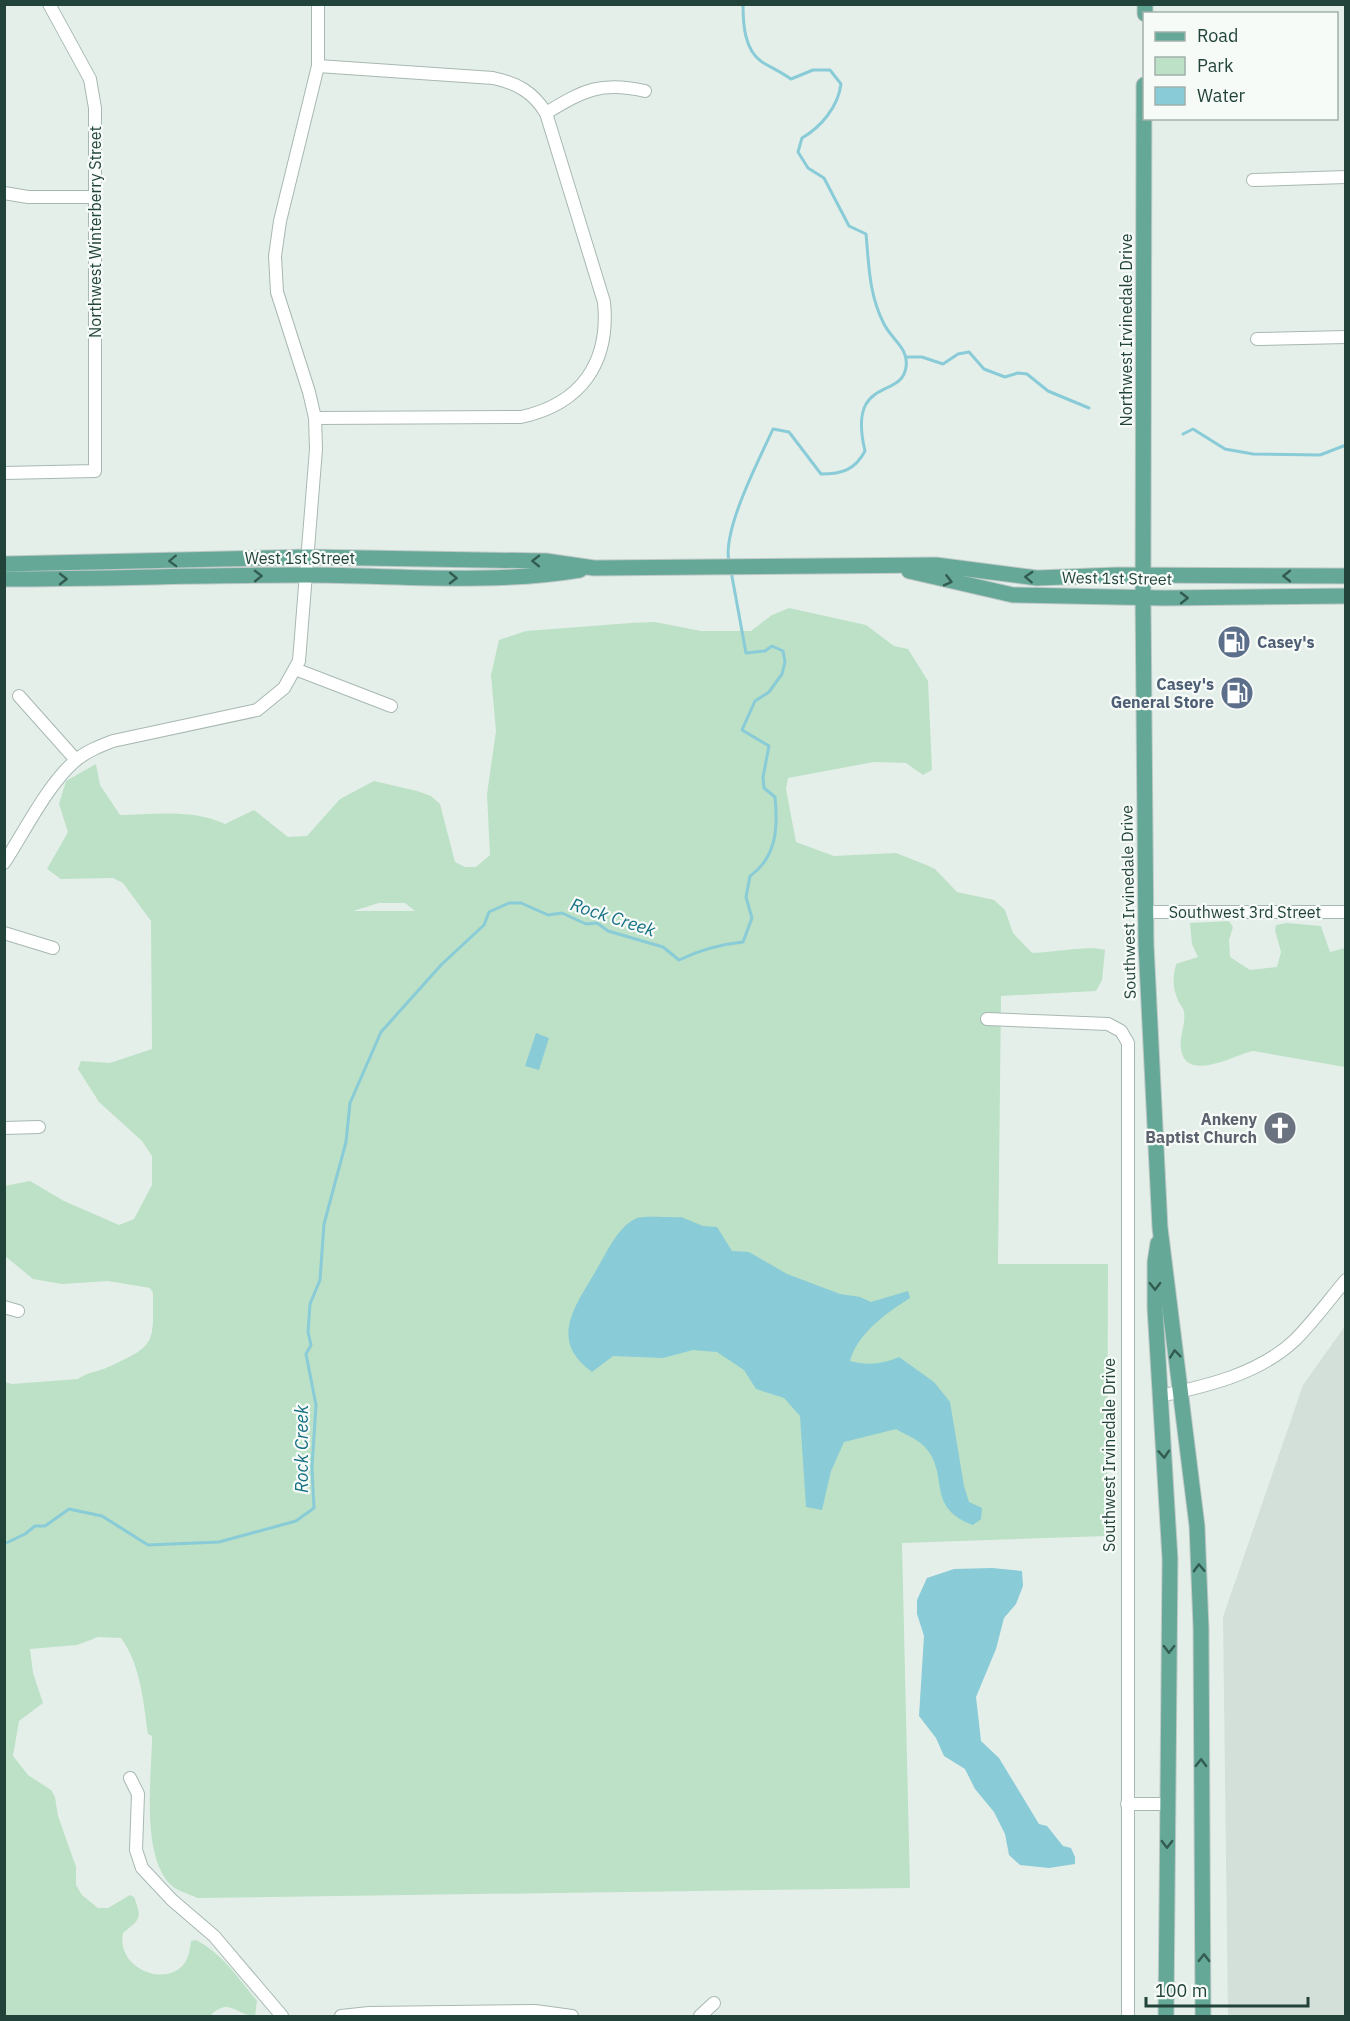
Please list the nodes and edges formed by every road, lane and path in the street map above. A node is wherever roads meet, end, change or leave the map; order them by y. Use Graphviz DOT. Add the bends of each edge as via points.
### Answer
graph roads {
  1 [pos="49,4"];
  2 [pos="318,4"];
  3 [pos="318,66"];
  4 [pos="645,91"];
  5 [pos="546,113"];
  6 [pos="1144,120"];
  7 [pos="1346,177"];
  8 [pos="1253,180"];
  9 [pos="4,193"];
  10 [pos="94,197"];
  11 [pos="1346,337"];
  12 [pos="1257,339"];
  13 [pos="315,418"];
  14 [pos="4,473"];
  15 [pos="4,564"];
  16 [pos="307,566"];
  17 [pos="892,566"];
  18 [pos="1143,575"];
  19 [pos="1346,576"];
  20 [pos="4,579"];
  21 [pos="1346,596"];
  22 [pos="1143,597"];
  23 [pos="295,669"];
  24 [pos="19,696"];
  25 [pos="391,706"];
  26 [pos="76,760"];
  27 [pos="4,863"];
  28 [pos="1145,912"];
  29 [pos="1346,912"];
  30 [pos="4,933"];
  31 [pos="53,948"];
  32 [pos="987,1019"];
  33 [pos="39,1127"];
  34 [pos="4,1128"];
  35 [pos="1160,1228"];
  36 [pos="1346,1280"];
  37 [pos="4,1307"];
  38 [pos="18,1311"];
  39 [pos="1179,1392"];
  40 [pos="1160,1396"];
  41 [pos="130,1778"];
  42 [pos="1127,1804"];
  43 [pos="1166,1804"];
  44 [pos="714,2003"];
  45 [pos="282,2016"];
  46 [pos="341,2016"];
  47 [pos="572,2016"];
  48 [pos="700,2016"];
  49 [pos="1128,2016"];
  50 [pos="1166,2016"];
  51 [pos="1203,2016"];
  1 -- 10 [label="street, Northwest Winterberry Street" via="90,79 95,108"];
  2 -- 3 [label="street"];
  3 -- 5 [label="street" via="494,78 525,88"];
  3 -- 13 [label="street" via="275,256 278,292"];
  4 -- 5 [label="street" via="604,86 574,96"];
  5 -- 13 [label="street" via="604,302 604,342 587,378 557,405 521,417"];
  6 -- 18 [label="main road, Northwest Irvinedale Drive"];
  7 -- 8 [label="street"];
  9 -- 10 [label="street"];
  10 -- 14 [label="street, Northwest Winterberry Street" via="95,471"];
  11 -- 12 [label="street"];
  13 -- 16 [label="street"];
  16 -- 15 [label="main road, West 1st Street, one-way"];
  16 -- 17 [label="main road, West 1st Street" via="546,561 594,568"];
  20 -- 16 [label="main road, West 1st Street, one-way"];
  16 -- 23 [label="street" via="302,646"];
  18 -- 17 [label="main road, West 1st Street, one-way" via="1037,578 956,566"];
  17 -- 22 [label="main road, West 1st Street, one-way" via="1013,595"];
  19 -- 18 [label="main road, West 1st Street, one-way"];
  18 -- 22 [label="main road, Southwest Irvinedale Drive"];
  22 -- 21 [label="main road, West 1st Street, one-way"];
  22 -- 28 [label="main road, Southwest Irvinedale Drive"];
  23 -- 25 [label="street"];
  23 -- 26 [label="street" via="284,688 257,710 113,741"];
  24 -- 26 [label="street"];
  26 -- 27 [label="street" via="58,780"];
  28 -- 29 [label="street, Southwest 3rd Street"];
  28 -- 35 [label="main road, Southwest Irvinedale Drive"];
  30 -- 31 [label="street"];
  32 -- 42 [label="street, Southwest Irvinedale Drive" via="1108,1024 1121,1031 1128,1043"];
  33 -- 34 [label="street"];
  39 -- 35 [label="main road, Southwest Irvinedale Drive, one-way"];
  35 -- 40 [label="main road, Southwest Irvinedale Drive, one-way" via="1155,1262"];
  36 -- 39 [label="street" via="1294,1340 1269,1360 1225,1380"];
  37 -- 38 [label="street"];
  39 -- 40 [label="street"];
  51 -- 39 [label="main road, Southwest Irvinedale Drive, one-way" via="1201,1628 1197,1526"];
  40 -- 43 [label="main road, Southwest Irvinedale Drive, one-way" via="1170,1559"];
  41 -- 45 [label="street" via="138,1794 136,1850 142,1868 214,1935"];
  42 -- 43 [label="street"];
  42 -- 49 [label="street, Southwest Irvinedale Drive"];
  43 -- 50 [label="main road, Southwest Irvinedale Drive, one-way"];
  44 -- 48 [label="street"];
  46 -- 47 [label="street" via="523,2012"];
}
